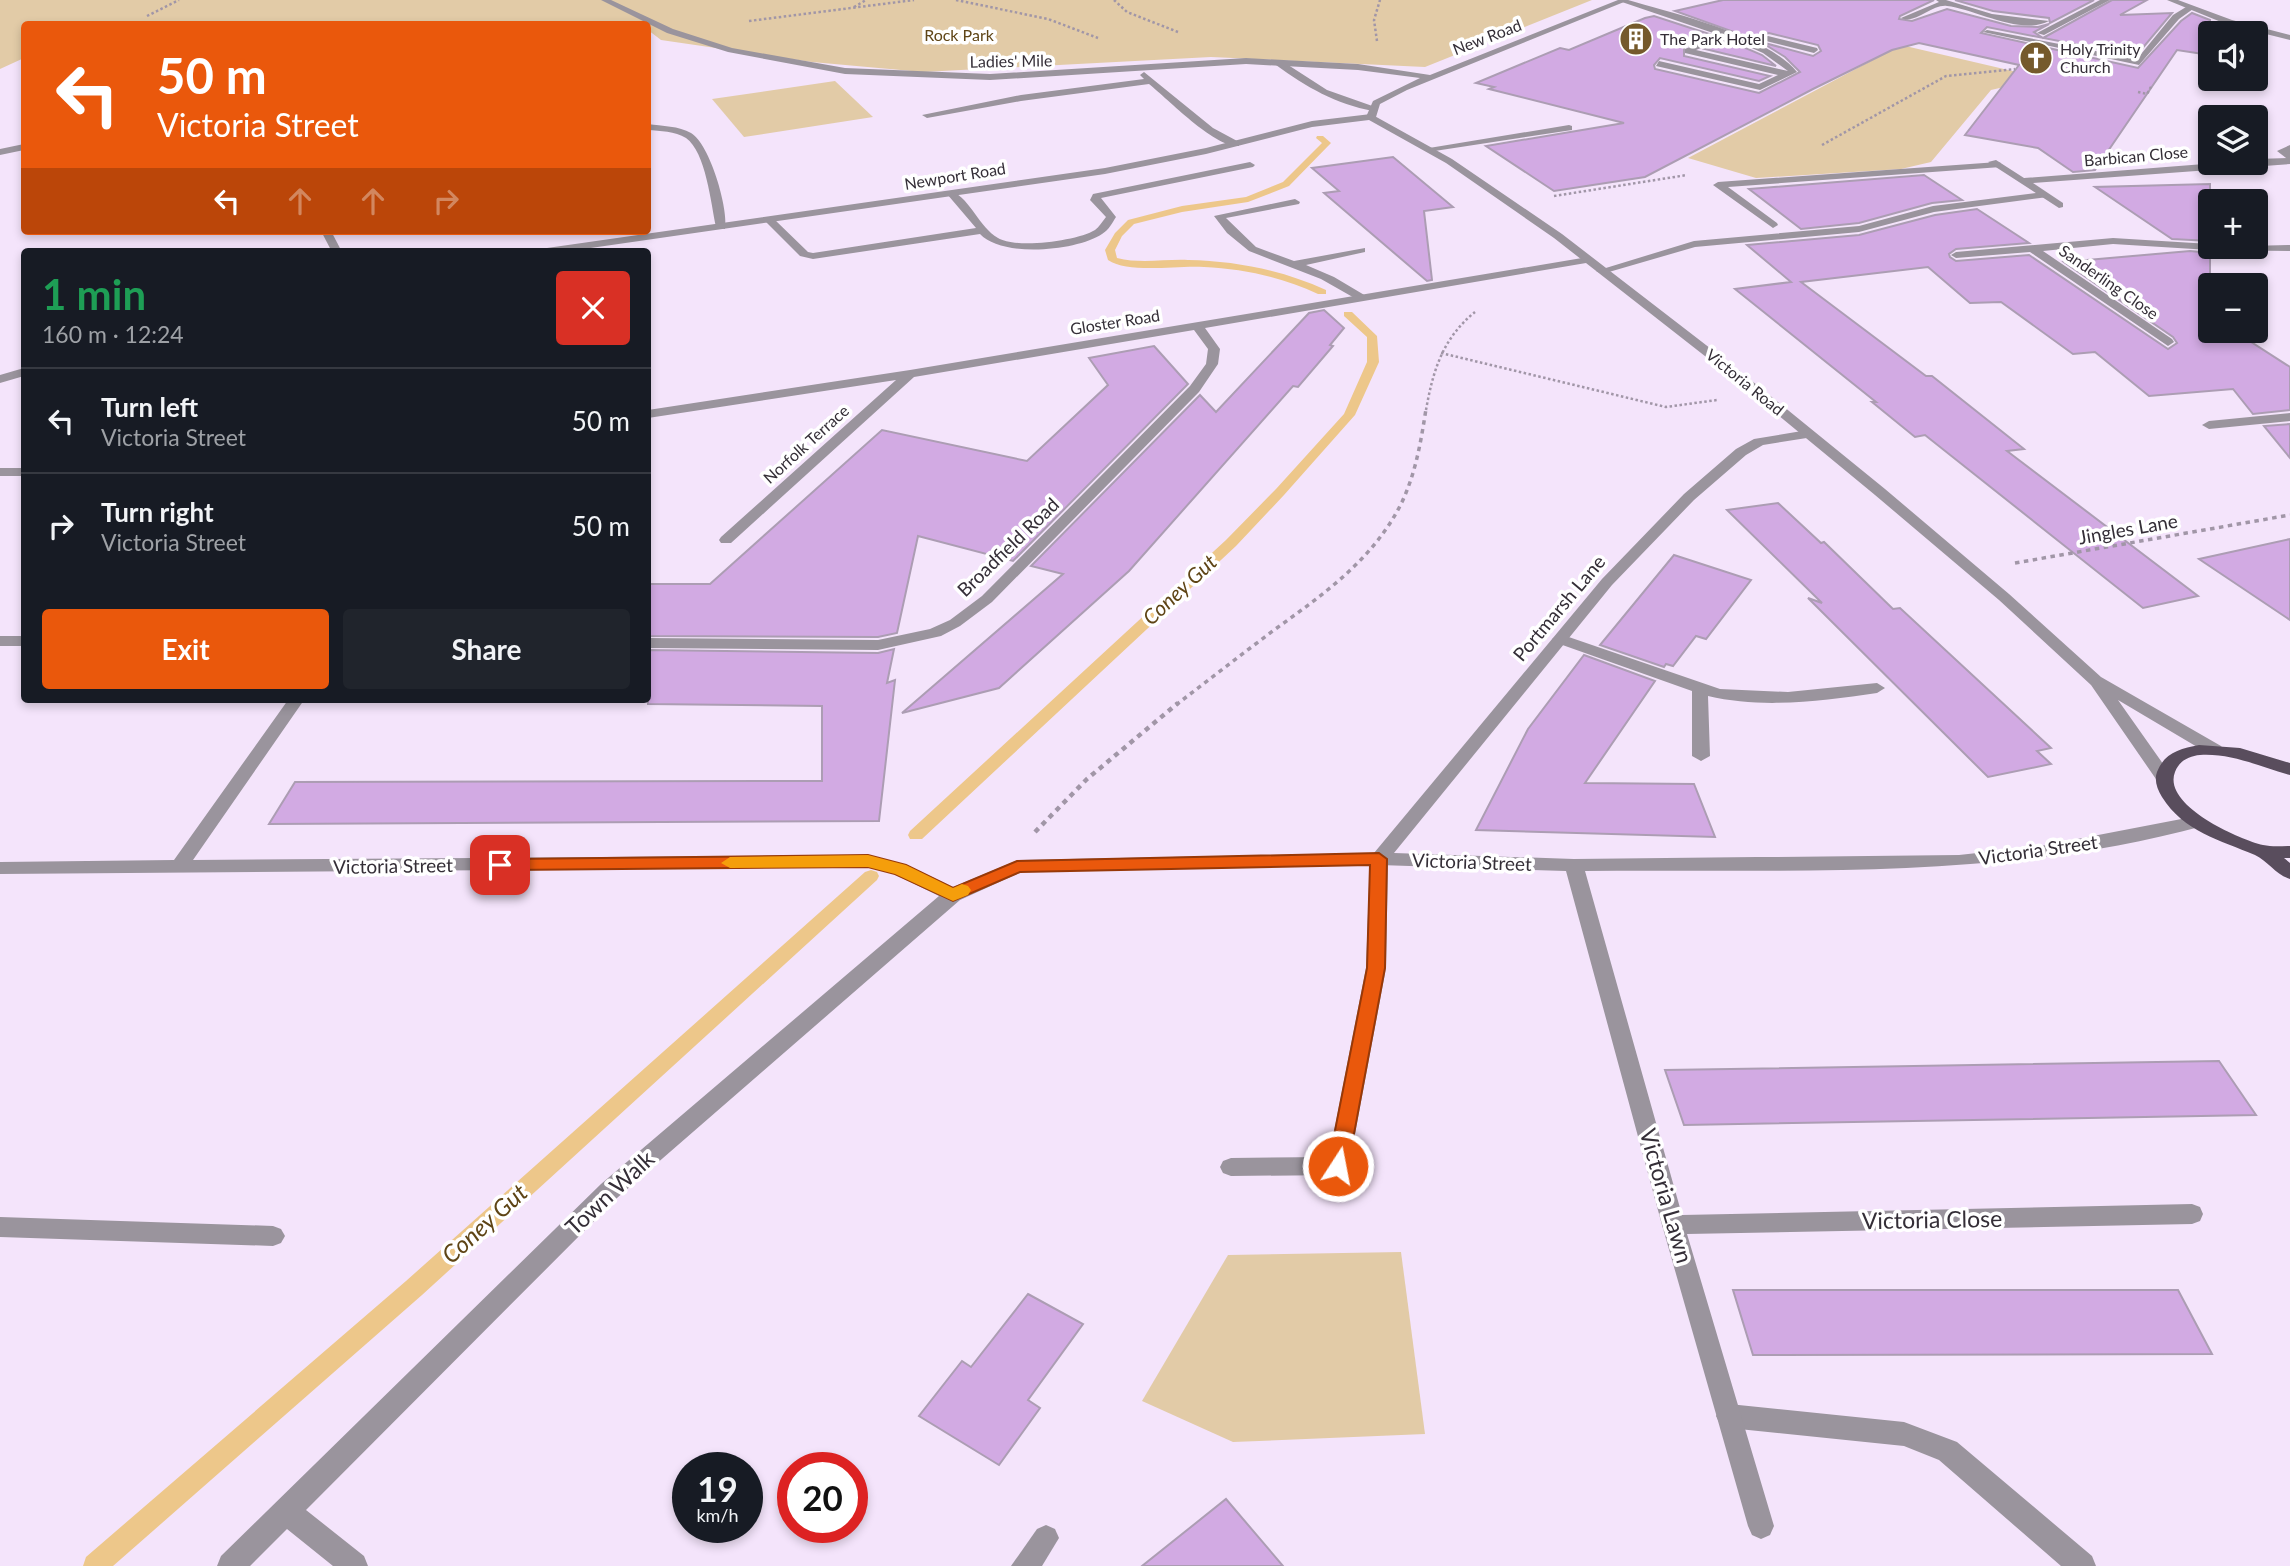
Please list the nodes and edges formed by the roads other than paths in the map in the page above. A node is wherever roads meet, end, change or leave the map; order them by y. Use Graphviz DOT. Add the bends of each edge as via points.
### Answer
graph roads {
  1 [pos="605,0"];
  2 [pos="1657,0"];
  3 [pos="2106,0"];
  4 [pos="2171,0"];
  5 [pos="1624,1"];
  6 [pos="1942,1"];
  7 [pos="2189,9"];
  8 [pos="1905,18"];
  9 [pos="649,21"];
  10 [pos="2045,21"];
  11 [pos="651,22"];
  12 [pos="1731,30"];
  13 [pos="670,31"];
  14 [pos="1751,32"];
  15 [pos="1987,32"];
  16 [pos="2041,33"];
  17 [pos="651,34"];
  18 [pos="2290,37"];
  19 [pos="1762,39"];
  20 [pos="1747,44"];
  21 [pos="1814,50"];
  22 [pos="1279,63"];
  23 [pos="1659,64"];
  24 [pos="1135,67"];
  25 [pos="1788,75"];
  26 [pos="1427,77"];
  27 [pos="1152,81"];
  28 [pos="1372,112"];
  29 [pos="927,114"];
  30 [pos="651,128"];
  31 [pos="1569,128"];
  32 [pos="1236,144"];
  33 [pos="21,148"];
  34 [pos="2290,148"];
  35 [pos="1428,149"];
  36 [pos="0,152"];
  37 [pos="2290,159"];
  38 [pos="2268,161"];
  39 [pos="1250,166"];
  40 [pos="2198,167"];
  41 [pos="2023,181"];
  42 [pos="952,194"];
  43 [pos="2044,195"];
  44 [pos="1295,202"];
  45 [pos="2059,205"];
  46 [pos="770,221"];
  47 [pos="1773,225"];
  48 [pos="721,227"];
  49 [pos="983,230"];
  50 [pos="2198,246"];
  51 [pos="569,248"];
  52 [pos="2032,248"];
  53 [pos="2268,248"];
  54 [pos="2290,248"];
  55 [pos="1362,250"];
  56 [pos="1956,255"];
  57 [pos="1588,260"];
  58 [pos="1294,264"];
  59 [pos="1602,271"];
  60 [pos="1362,298"];
  61 [pos="1197,326"];
  62 [pos="2168,342"];
  63 [pos="21,373"];
  64 [pos="910,374"];
  65 [pos="0,379"];
  66 [pos="651,414"];
  67 [pos="2290,417"];
  68 [pos="2209,425"];
  69 [pos="1808,434"];
  70 [pos="0,472"];
  71 [pos="21,472"];
  72 [pos="726,540"];
  73 [pos="1560,639"];
  74 [pos="0,641"];
  75 [pos="21,641"];
  76 [pos="651,643"];
  77 [pos="2095,680"];
  78 [pos="1877,688"];
  79 [pos="1700,690"];
  80 [pos="294,703"];
  81 [pos="2215,750"];
  82 [pos="1701,756"];
  83 [pos="2290,756"];
  84 [pos="2265,758"];
  85 [pos="2290,769"];
  86 [pos="2164,778"];
  87 [pos="2197,822"];
  88 [pos="2263,852"];
  89 [pos="2290,852"];
  90 [pos="1379,859"];
  91 [pos="1574,865"];
  92 [pos="0,868"];
  93 [pos="178,868"];
  94 [pos="2290,873"];
  95 [pos="953,895"];
  96 [pos="1231,1167"];
  97 [pos="2192,1214"];
  98 [pos="1673,1225"];
  99 [pos="0,1227"];
  100 [pos="273,1236"];
  101 [pos="1729,1416"];
  102 [pos="288,1512"];
  103 [pos="1760,1526"];
  104 [pos="1046,1538"];
  105 [pos="231,1566"];
  106 [pos="354,1566"];
  107 [pos="1025,1566"];
  108 [pos="2081,1566"];
  1 -- 9 [label="street, Ladies' Mile"];
  2 -- 12 [label="street"];
  3 -- 16 [label="street"];
  4 -- 7 [label="street"];
  5 -- 12 [label="street"];
  5 -- 26 [label="street, New Road"];
  6 -- 8 [label="street"];
  6 -- 10 [label="street" via="2030,23"];
  7 -- 15 [label="street" via="2176,17 2139,62"];
  7 -- 18 [label="street"];
  11 -- 13 [label="street, Ladies' Mile"];
  12 -- 20 [label="street"];
  12 -- 25 [label="street" via="1688,51"];
  13 -- 17 [label="street"];
  13 -- 24 [label="street, Ladies' Mile" via="731,50 845,71 990,77"];
  14 -- 19 [label="street"];
  19 -- 20 [label="street"];
  19 -- 21 [label="street"];
  20 -- 25 [label="street" via="1787,64 1793,72"];
  22 -- 24 [label="street, Ladies' Mile"];
  22 -- 26 [label="street, Ladies' Mile"];
  22 -- 28 [label="street, Victoria Road" via="1335,99"];
  23 -- 25 [label="street" via="1760,87"];
  24 -- 27 [label="street"];
  26 -- 28 [label="street, New Road" via="1384,97"];
  27 -- 29 [label="street"];
  27 -- 32 [label="street" via="1210,130"];
  28 -- 32 [label="street, Newport Road"];
  28 -- 35 [label="street, Victoria Road"];
  30 -- 48 [label="street" via="691,137 704,156"];
  31 -- 35 [label="street"];
  32 -- 42 [label="street, Newport Road" via="1130,167"];
  33 -- 36 [label="street"];
  34 -- 37 [label="street" via="2282,151"];
  35 -- 57 [label="street, Victoria Road" via="1516,205"];
  37 -- 38 [label="street, Barbican Close"];
  39 -- 49 [label="street" via="1097,196 1095,200 1111,217 1096,233 1077,240 1000,244"];
  40 -- 41 [label="street, Barbican Close"];
  41 -- 43 [label="street"];
  41 -- 47 [label="street" via="1996,164 1718,185"];
  42 -- 46 [label="street, Newport Road"];
  42 -- 49 [label="street"];
  43 -- 45 [label="street"];
  43 -- 59 [label="street" via="1933,209 1859,229 1695,244"];
  44 -- 58 [label="street" via="1219,216 1249,249"];
  46 -- 48 [label="street, Newport Road"];
  46 -- 49 [label="street" via="797,248 814,256"];
  48 -- 51 [label="street, Newport Road"];
  50 -- 52 [label="street, Sanderling Close" via="2134,240"];
  52 -- 56 [label="street, Sanderling Close"];
  52 -- 62 [label="street, Sanderling Close"];
  53 -- 54 [label="street, Sanderling Close"];
  55 -- 58 [label="street"];
  57 -- 59 [label="street, Victoria Road"];
  57 -- 60 [label="street, Gloster Road"];
  58 -- 60 [label="street"];
  59 -- 69 [label="street, Victoria Road"];
  60 -- 61 [label="street, Gloster Road"];
  61 -- 64 [label="street, Gloster Road"];
  61 -- 76 [label="street, Broadfield Road" via="1214,349 1212,364 1195,389 986,599 955,623 935,633 878,645"];
  63 -- 65 [label="street"];
  64 -- 66 [label="street, Gloster Road"];
  64 -- 72 [label="street, Norfolk Terrace"];
  67 -- 68 [label="street"];
  69 -- 73 [label="street, Portmarsh Lane" via="1759,442 1741,452 1689,497 1616,572"];
  69 -- 77 [label="street, Victoria Road"];
  70 -- 71 [label="street"];
  73 -- 79 [label="street"];
  73 -- 90 [label="street, Portmarsh Lane"];
  74 -- 75 [label="street"];
  77 -- 81 [label="street, Victoria Road"];
  77 -- 86 [label="street, Victoria Road"];
  78 -- 79 [label="street" via="1821,696"];
  79 -- 82 [label="street"];
  80 -- 93 [label="street"];
  81 -- 84 [label="main road"];
  81 -- 86 [label="main road" via="2177,757"];
  83 -- 84 [label="main road"];
  84 -- 85 [label="main road"];
  86 -- 87 [label="main road" via="2166,791"];
  87 -- 88 [label="main road"];
  87 -- 91 [label="street, Victoria Street" via="2041,852 1959,861"];
  88 -- 89 [label="main road"];
  88 -- 94 [label="main road"];
  90 -- 91 [label="street, Victoria Street"];
  90 -- 95 [label="street, Victoria Street" via="1017,866"];
  90 -- 96 [label="street" via="1376,968 1338,1166"];
  91 -- 98 [label="street, Victoria Lawn"];
  92 -- 93 [label="street, Victoria Street"];
  93 -- 95 [label="street, Victoria Street" via="868,861 900,869"];
  95 -- 102 [label="street, Town Walk" via="609,1191"];
  97 -- 98 [label="street, Victoria Close"];
  98 -- 101 [label="street, Victoria Lawn"];
  99 -- 100 [label="street"];
  101 -- 103 [label="street, Victoria Lawn"];
  101 -- 108 [label="street" via="1904,1434 1948,1451"];
  102 -- 105 [label="street, Town Walk"];
  102 -- 106 [label="street"];
  104 -- 107 [label="street"];
}
